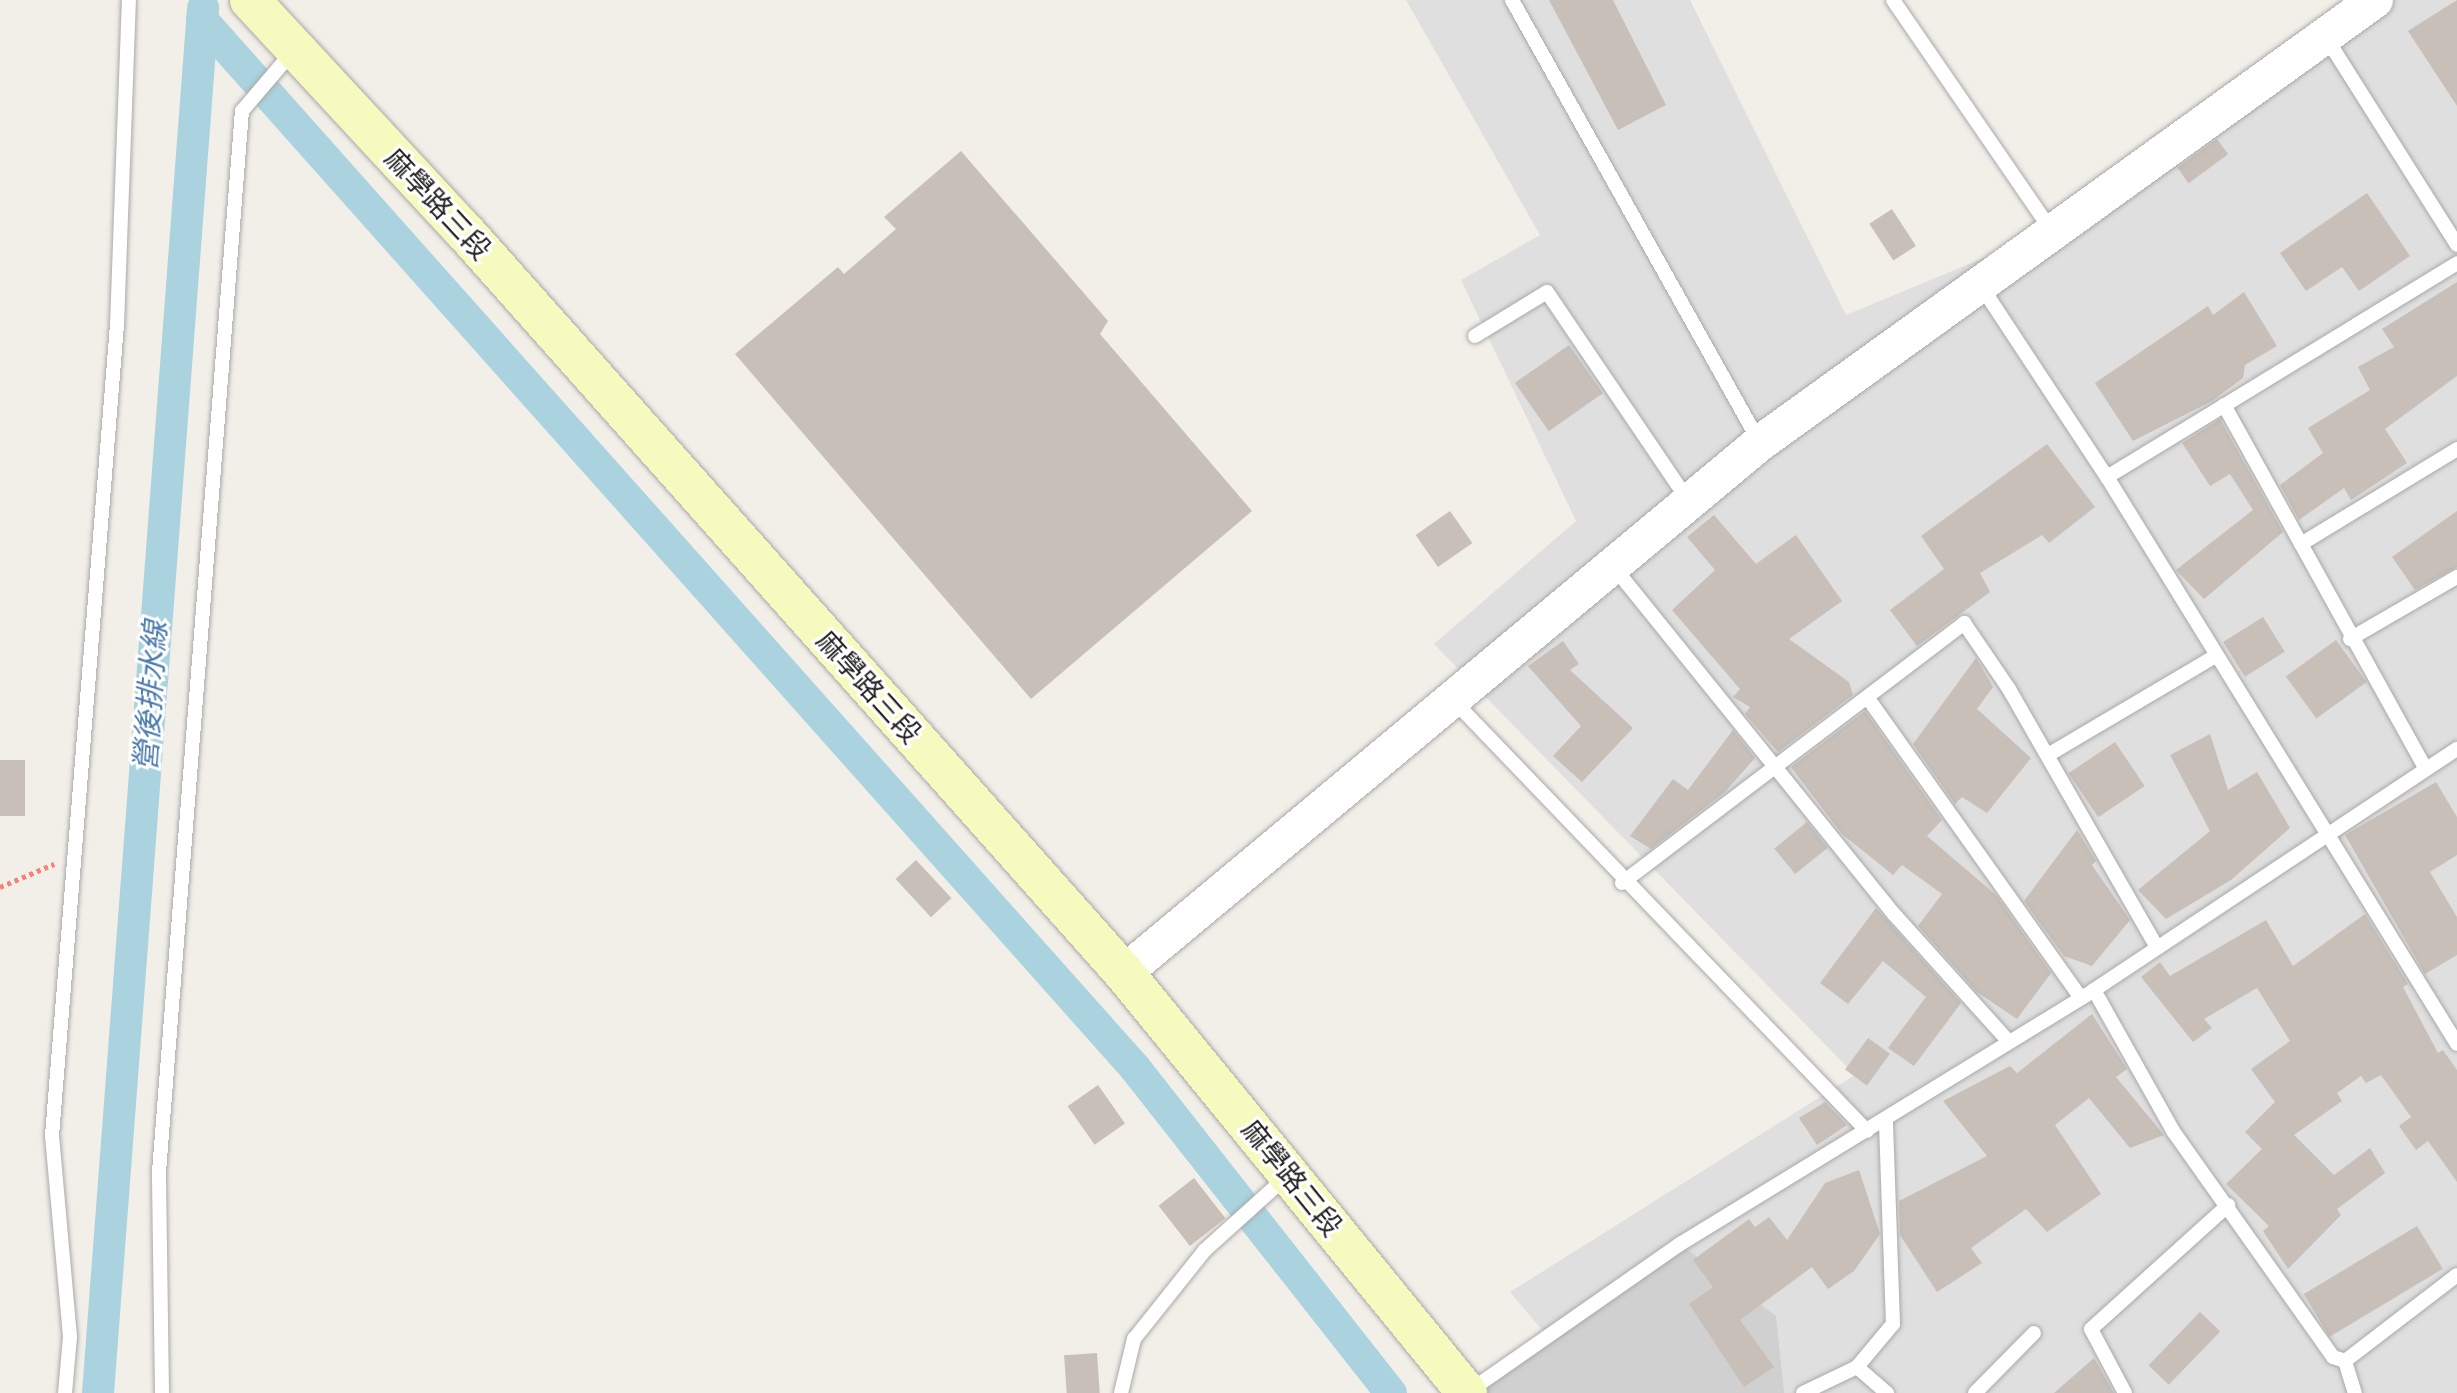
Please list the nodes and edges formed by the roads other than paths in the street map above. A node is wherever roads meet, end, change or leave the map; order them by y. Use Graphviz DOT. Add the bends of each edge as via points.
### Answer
graph roads {
  1 [pos="129,0"];
  2 [pos="250,0"];
  3 [pos="1512,0"];
  4 [pos="1893,0"];
  5 [pos="2375,0"];
  6 [pos="2325,36"];
  7 [pos="295,49"];
  8 [pos="2051,230"];
  9 [pos="2457,245"];
  10 [pos="2457,263"];
  11 [pos="1979,282"];
  12 [pos="1475,336"];
  13 [pos="2224,405"];
  14 [pos="1760,443"];
  15 [pos="2457,449"];
  16 [pos="2107,477"];
  17 [pos="1688,500"];
  18 [pos="2301,544"];
  19 [pos="1612,565"];
  20 [pos="2457,577"];
  21 [pos="2350,639"];
  22 [pos="2214,657"];
  23 [pos="1867,697"];
  24 [pos="1452,699"];
  25 [pos="2457,749"];
  26 [pos="2048,755"];
  27 [pos="1773,769"];
  28 [pos="2426,769"];
  29 [pos="2324,835"];
  30 [pos="1622,883"];
  31 [pos="2157,947"];
  32 [pos="1124,973"];
  33 [pos="2088,994"];
  34 [pos="2009,1042"];
  35 [pos="2457,1044"];
  36 [pos="1886,1121"];
  37 [pos="1867,1131"];
  38 [pos="1289,1175"];
  39 [pos="2228,1205"];
  40 [pos="2457,1275"];
  41 [pos="2034,1333"];
  42 [pos="2345,1361"];
  43 [pos="1857,1367"];
  44 [pos="65,1393"];
  45 [pos="162,1393"];
  46 [pos="1121,1393"];
  47 [pos="1467,1393"];
  48 [pos="1803,1393"];
  49 [pos="1887,1393"];
  50 [pos="1975,1393"];
  51 [pos="2125,1393"];
  52 [pos="2355,1393"];
  1 -- 44 [label="lane" via="117,325 79,853 52,1136 70,1337"];
  2 -- 7 [label="main road, 麻學路三段"];
  3 -- 14 [label="lane"];
  4 -- 8 [label="lane"];
  5 -- 6 [label="street"];
  6 -- 8 [label="street"];
  6 -- 9 [label="lane"];
  7 -- 32 [label="main road, 麻學路三段"];
  7 -- 45 [label="lane" via="242,111 159,1172"];
  8 -- 11 [label="street"];
  10 -- 13 [label="lane"];
  11 -- 14 [label="street"];
  11 -- 16 [label="lane"];
  12 -- 17 [label="lane" via="1547,292"];
  13 -- 16 [label="lane"];
  13 -- 18 [label="lane"];
  14 -- 17 [label="street"];
  15 -- 18 [label="lane"];
  16 -- 22 [label="lane"];
  17 -- 19 [label="street"];
  18 -- 21 [label="lane"];
  19 -- 24 [label="street"];
  19 -- 27 [label="lane"];
  20 -- 21 [label="lane"];
  21 -- 28 [label="lane"];
  22 -- 26 [label="lane"];
  22 -- 29 [label="lane"];
  23 -- 26 [label="lane" via="1964,623"];
  23 -- 27 [label="lane"];
  23 -- 33 [label="lane"];
  24 -- 30 [label="lane"];
  24 -- 32 [label="street"];
  25 -- 28 [label="lane"];
  26 -- 31 [label="lane"];
  27 -- 30 [label="lane"];
  27 -- 34 [label="lane"];
  28 -- 29 [label="lane"];
  29 -- 31 [label="lane"];
  29 -- 35 [label="lane"];
  30 -- 37 [label="lane"];
  31 -- 33 [label="lane"];
  32 -- 38 [label="main road, 麻學路三段"];
  33 -- 34 [label="lane"];
  33 -- 39 [label="lane" via="2173,1131"];
  34 -- 36 [label="lane"];
  36 -- 37 [label="lane"];
  36 -- 43 [label="lane" via="1893,1324"];
  37 -- 47 [label="lane" via="1680,1244"];
  38 -- 46 [label="lane" via="1205,1250 1134,1339"];
  38 -- 47 [label="main road, 麻學路三段"];
  39 -- 42 [label="lane" via="2333,1357"];
  39 -- 51 [label="lane" via="2091,1329"];
  40 -- 42 [label="lane"];
  41 -- 50 [label="lane"];
  42 -- 52 [label="lane"];
  43 -- 48 [label="lane"];
  43 -- 49 [label="lane"];
}
